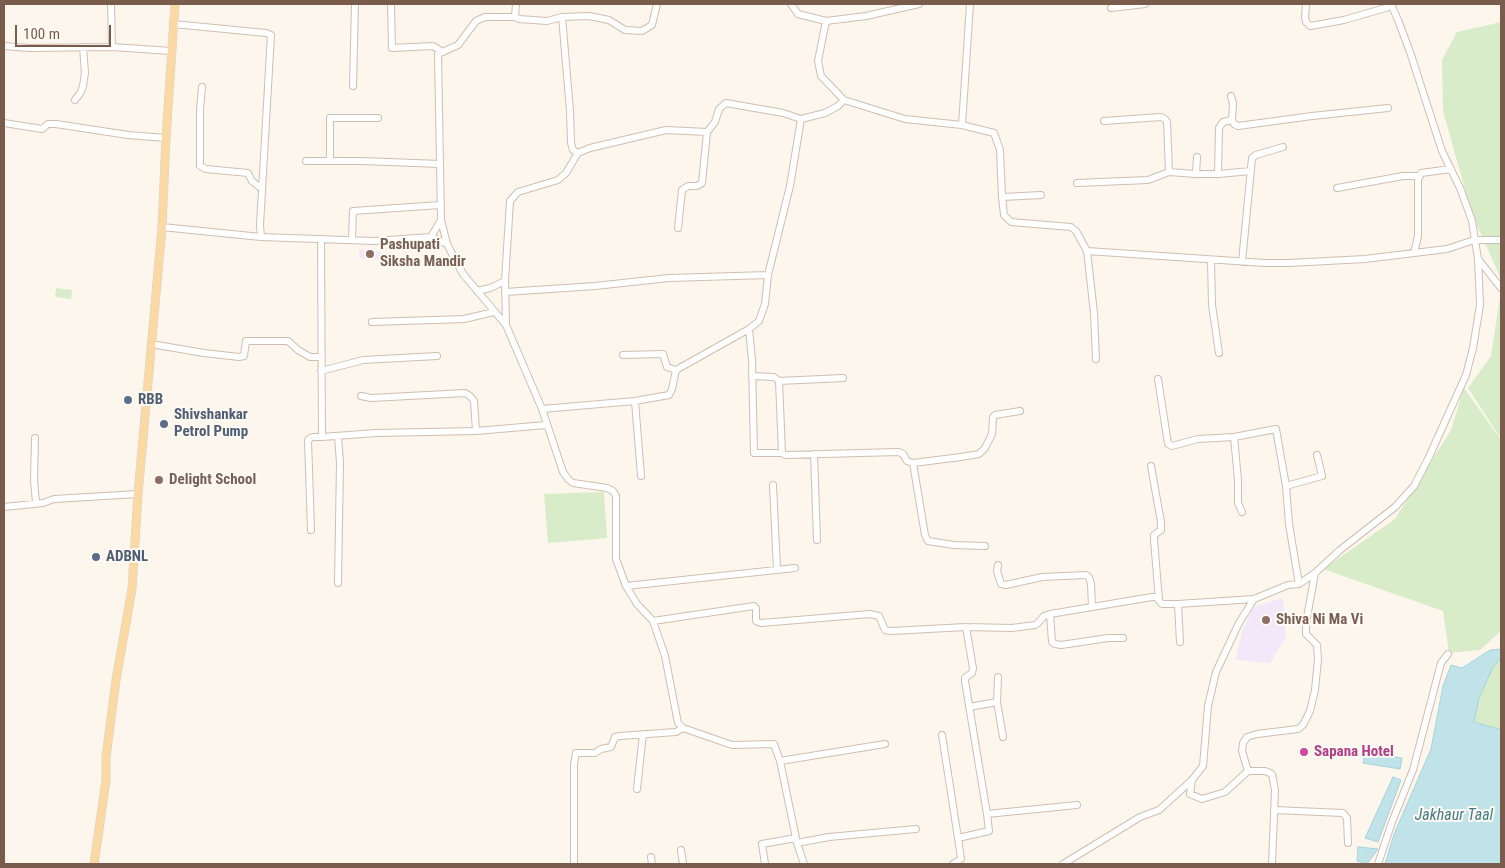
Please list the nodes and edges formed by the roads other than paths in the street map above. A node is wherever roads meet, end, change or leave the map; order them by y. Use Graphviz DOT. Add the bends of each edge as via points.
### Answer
graph roads {
  1 [pos="111,4"];
  2 [pos="175,4"];
  3 [pos="355,4"];
  4 [pos="391,4"];
  5 [pos="516,4"];
  6 [pos="657,4"];
  7 [pos="791,4"];
  8 [pos="919,4"];
  9 [pos="970,4"];
  10 [pos="1145,4"];
  11 [pos="1306,4"];
  12 [pos="1391,5"];
  13 [pos="1111,8"];
  14 [pos="516,17"];
  15 [pos="562,17"];
  16 [pos="826,21"];
  17 [pos="173,24"];
  18 [pos="4,46"];
  19 [pos="83,47"];
  20 [pos="112,47"];
  21 [pos="171,51"];
  22 [pos="441,52"];
  23 [pos="353,86"];
  24 [pos="202,87"];
  25 [pos="1231,96"];
  26 [pos="75,100"];
  27 [pos="844,100"];
  28 [pos="1388,108"];
  29 [pos="378,118"];
  30 [pos="801,119"];
  31 [pos="1232,120"];
  32 [pos="1104,121"];
  33 [pos="4,123"];
  34 [pos="962,125"];
  35 [pos="707,132"];
  36 [pos="166,138"];
  37 [pos="1283,147"];
  38 [pos="578,153"];
  39 [pos="1197,157"];
  40 [pos="330,160"];
  41 [pos="306,161"];
  42 [pos="440,164"];
  43 [pos="1451,169"];
  44 [pos="1251,171"];
  45 [pos="1169,172"];
  46 [pos="1196,174"];
  47 [pos="1218,174"];
  48 [pos="1420,176"];
  49 [pos="1077,182"];
  50 [pos="1337,188"];
  51 [pos="262,190"];
  52 [pos="1041,195"];
  53 [pos="1002,197"];
  54 [pos="440,204"];
  55 [pos="442,220"];
  56 [pos="162,228"];
  57 [pos="678,228"];
  58 [pos="261,237"];
  59 [pos="431,237"];
  60 [pos="321,239"];
  61 [pos="352,239"];
  62 [pos="1474,240"];
  63 [pos="1501,240"];
  64 [pos="447,244"];
  65 [pos="1087,251"];
  66 [pos="1414,253"];
  67 [pos="1478,259"];
  68 [pos="1211,260"];
  69 [pos="1242,262"];
  70 [pos="768,275"];
  71 [pos="505,281"];
  72 [pos="1501,288"];
  73 [pos="477,290"];
  74 [pos="505,292"];
  75 [pos="494,312"];
  76 [pos="372,322"];
  77 [pos="506,325"];
  78 [pos="749,329"];
  79 [pos="151,344"];
  80 [pos="1219,353"];
  81 [pos="623,355"];
  82 [pos="437,356"];
  83 [pos="322,357"];
  84 [pos="1096,359"];
  85 [pos="321,370"];
  86 [pos="676,370"];
  87 [pos="752,376"];
  88 [pos="843,378"];
  89 [pos="1158,379"];
  90 [pos="779,381"];
  91 [pos="362,396"];
  92 [pos="635,400"];
  93 [pos="542,409"];
  94 [pos="1020,411"];
  95 [pos="546,425"];
  96 [pos="476,431"];
  97 [pos="338,436"];
  98 [pos="322,437"];
  99 [pos="1234,437"];
  100 [pos="35,438"];
  101 [pos="782,453"];
  102 [pos="814,454"];
  103 [pos="1317,455"];
  104 [pos="913,463"];
  105 [pos="1151,466"];
  106 [pos="641,476"];
  107 [pos="773,485"];
  108 [pos="1286,486"];
  109 [pos="138,494"];
  110 [pos="36,504"];
  111 [pos="4,507"];
  112 [pos="1242,512"];
  113 [pos="311,530"];
  114 [pos="817,540"];
  115 [pos="985,546"];
  116 [pos="998,565"];
  117 [pos="795,568"];
  118 [pos="778,570"];
  119 [pos="1315,573"];
  120 [pos="338,583"];
  121 [pos="1299,584"];
  122 [pos="626,586"];
  123 [pos="1254,599"];
  124 [pos="1159,600"];
  125 [pos="1178,604"];
  126 [pos="1092,607"];
  127 [pos="1050,614"];
  128 [pos="653,621"];
  129 [pos="966,626"];
  130 [pos="1123,638"];
  131 [pos="1180,642"];
  132 [pos="1448,654"];
  133 [pos="998,677"];
  134 [pos="997,702"];
  135 [pos="969,708"];
  136 [pos="683,728"];
  137 [pos="644,734"];
  138 [pos="942,735"];
  139 [pos="1003,736"];
  140 [pos="885,744"];
  141 [pos="780,761"];
  142 [pos="1248,771"];
  143 [pos="1192,780"];
  144 [pos="637,789"];
  145 [pos="1077,805"];
  146 [pos="1274,810"];
  147 [pos="987,814"];
  148 [pos="916,829"];
  149 [pos="958,838"];
  150 [pos="797,840"];
  151 [pos="1348,843"];
  152 [pos="681,850"];
  153 [pos="94,864"];
  154 [pos="574,864"];
  155 [pos="684,864"];
  156 [pos="765,864"];
  157 [pos="804,864"];
  158 [pos="953,864"];
  159 [pos="1063,864"];
  160 [pos="1272,864"];
  161 [pos="1378,864"];
  1 -- 20 [label="street"];
  2 -- 17 [label="main road"];
  3 -- 23 [label="street"];
  4 -- 22 [label="street" via="392,48 433,46"];
  5 -- 14 [label="street"];
  6 -- 15 [label="street" via="652,25 642,31 625,30 609,20 589,16"];
  7 -- 16 [label="street" via="798,14"];
  8 -- 16 [label="street"];
  9 -- 34 [label="street"];
  10 -- 13 [label="street"];
  11 -- 12 [label="street" via="1306,22 1310,26 1344,20"];
  12 -- 43 [label="street"];
  14 -- 15 [label="street" via="547,21"];
  14 -- 22 [label="street" via="486,17 476,21 458,45"];
  15 -- 38 [label="street" via="570,143"];
  16 -- 27 [label="street" via="818,61 821,76"];
  17 -- 21 [label="main road"];
  17 -- 51 [label="street" via="271,36"];
  18 -- 19 [label="street"];
  19 -- 20 [label="street"];
  19 -- 26 [label="street" via="84,86"];
  20 -- 21 [label="street"];
  21 -- 36 [label="main road"];
  22 -- 42 [label="street" via="438,54"];
  24 -- 51 [label="street" via="200,166 248,173"];
  25 -- 31 [label="street"];
  27 -- 30 [label="street" via="825,113"];
  27 -- 34 [label="street" via="905,119"];
  28 -- 31 [label="street" via="1238,126"];
  29 -- 40 [label="street" via="330,118"];
  30 -- 35 [label="street" via="726,103 719,109"];
  30 -- 70 [label="street" via="790,186"];
  31 -- 47 [label="street" via="1220,124"];
  32 -- 45 [label="street" via="1165,119 1168,122"];
  33 -- 36 [label="street" via="42,129 48,124 56,124"];
  34 -- 53 [label="street" via="994,133 1000,150"];
  35 -- 38 [label="street" via="666,130"];
  35 -- 57 [label="street" via="702,183 682,190"];
  36 -- 56 [label="main road"];
  37 -- 44 [label="street" via="1252,158"];
  38 -- 71 [label="street" via="558,180 518,192 510,201"];
  39 -- 46 [label="street"];
  40 -- 41 [label="street"];
  40 -- 42 [label="street"];
  42 -- 54 [label="street"];
  43 -- 48 [label="street" via="1421,173"];
  43 -- 62 [label="street" via="1472,221"];
  44 -- 47 [label="street"];
  44 -- 69 [label="street"];
  45 -- 46 [label="street"];
  45 -- 49 [label="street" via="1148,180"];
  46 -- 47 [label="street"];
  48 -- 50 [label="street"];
  48 -- 66 [label="street" via="1418,236"];
  51 -- 58 [label="street"];
  52 -- 53 [label="street"];
  53 -- 65 [label="street" via="1004,215 1011,222 1071,227"];
  54 -- 55 [label="street"];
  54 -- 61 [label="street" via="353,211"];
  55 -- 59 [label="street"];
  55 -- 64 [label="street"];
  56 -- 58 [label="street"];
  56 -- 79 [label="main road"];
  58 -- 60 [label="street"];
  59 -- 61 [label="street" via="374,241"];
  59 -- 64 [label="street"];
  60 -- 61 [label="street"];
  60 -- 83 [label="street"];
  62 -- 63 [label="street"];
  62 -- 66 [label="street" via="1447,249"];
  62 -- 67 [label="street"];
  64 -- 73 [label="street" via="463,274"];
  65 -- 68 [label="street"];
  65 -- 84 [label="street"];
  66 -- 69 [label="street" via="1289,263"];
  67 -- 72 [label="street"];
  67 -- 119 [label="street" via="1480,305 1466,375 1414,486 1395,507"];
  68 -- 69 [label="street"];
  68 -- 80 [label="street" via="1212,305"];
  70 -- 74 [label="street" via="669,278"];
  70 -- 78 [label="street" via="765,304 759,321"];
  71 -- 73 [label="street"];
  71 -- 74 [label="street"];
  73 -- 75 [label="street"];
  74 -- 77 [label="street"];
  75 -- 76 [label="street" via="464,319"];
  75 -- 77 [label="street"];
  77 -- 93 [label="street"];
  78 -- 86 [label="street"];
  78 -- 87 [label="street"];
  79 -- 83 [label="street" via="239,357 244,356 246,341 288,341 310,356"];
  79 -- 109 [label="main road"];
  81 -- 86 [label="street" via="663,354 668,366"];
  82 -- 85 [label="street" via="363,360"];
  83 -- 85 [label="street"];
  85 -- 98 [label="street"];
  86 -- 92 [label="street" via="670,395"];
  87 -- 90 [label="street" via="774,377"];
  87 -- 101 [label="street" via="754,453"];
  88 -- 90 [label="street"];
  89 -- 99 [label="street" via="1168,444"];
  90 -- 101 [label="street"];
  91 -- 96 [label="street" via="465,393 474,401"];
  92 -- 93 [label="street"];
  92 -- 106 [label="street"];
  93 -- 95 [label="street"];
  94 -- 104 [label="street" via="993,417 992,434 979,454"];
  95 -- 96 [label="street"];
  95 -- 122 [label="street" via="568,479 573,483 608,488 616,496 616,559"];
  96 -- 97 [label="street"];
  97 -- 98 [label="street"];
  97 -- 120 [label="street"];
  98 -- 113 [label="street" via="308,440"];
  99 -- 108 [label="street" via="1276,429"];
  99 -- 112 [label="street" via="1238,503"];
  100 -- 110 [label="street"];
  101 -- 102 [label="street"];
  102 -- 104 [label="street" via="899,452"];
  102 -- 114 [label="street"];
  103 -- 108 [label="street" via="1322,476"];
  104 -- 115 [label="street" via="928,541"];
  105 -- 124 [label="street" via="1161,522 1160,530 1154,535"];
  107 -- 118 [label="street"];
  108 -- 121 [label="street"];
  109 -- 110 [label="street" via="54,499"];
  109 -- 153 [label="main road" via="132,589 116,680"];
  110 -- 111 [label="street"];
  116 -- 126 [label="street" via="1001,584 1006,585 1042,577 1086,575 1091,584"];
  117 -- 118 [label="street"];
  118 -- 122 [label="street"];
  119 -- 121 [label="street"];
  119 -- 142 [label="street" via="1306,623 1306,634 1317,645 1318,659 1310,711 1298,729 1247,737 1242,751"];
  121 -- 123 [label="street" via="1288,585"];
  122 -- 128 [label="street"];
  123 -- 125 [label="street"];
  123 -- 143 [label="street" via="1216,672 1208,706 1203,766"];
  124 -- 125 [label="street" via="1162,604"];
  124 -- 126 [label="street" via="1152,596"];
  125 -- 131 [label="street"];
  126 -- 127 [label="street"];
  127 -- 129 [label="street" via="1035,625 1012,628"];
  127 -- 130 [label="street" via="1052,642 1055,644"];
  128 -- 129 [label="street" via="754,606 756,621 761,623 870,614 879,616 885,630 891,631"];
  128 -- 136 [label="street" via="665,656 678,723"];
  129 -- 135 [label="street" via="973,668 965,678"];
  132 -- 161 [label="street" via="1441,663 1413,770"];
  133 -- 134 [label="street"];
  134 -- 135 [label="street"];
  134 -- 139 [label="street"];
  135 -- 147 [label="street"];
  136 -- 137 [label="street" via="676,732"];
  136 -- 141 [label="street" via="732,745 774,744"];
  137 -- 144 [label="street"];
  137 -- 154 [label="street" via="615,737 611,747 595,753 576,753"];
  138 -- 149 [label="street"];
  140 -- 141 [label="street"];
  141 -- 150 [label="street"];
  142 -- 143 [label="street" via="1224,792 1202,799 1190,794"];
  142 -- 146 [label="street" via="1272,774"];
  143 -- 159 [label="street" via="1159,810 1140,817"];
  145 -- 147 [label="street"];
  146 -- 151 [label="street" via="1343,813 1347,818"];
  146 -- 160 [label="street"];
  147 -- 149 [label="street" via="989,831"];
  148 -- 150 [label="street"];
  149 -- 158 [label="street" via="961,859"];
  150 -- 156 [label="street" via="762,844"];
  150 -- 157 [label="street"];
  152 -- 155 [label="street"];
}
